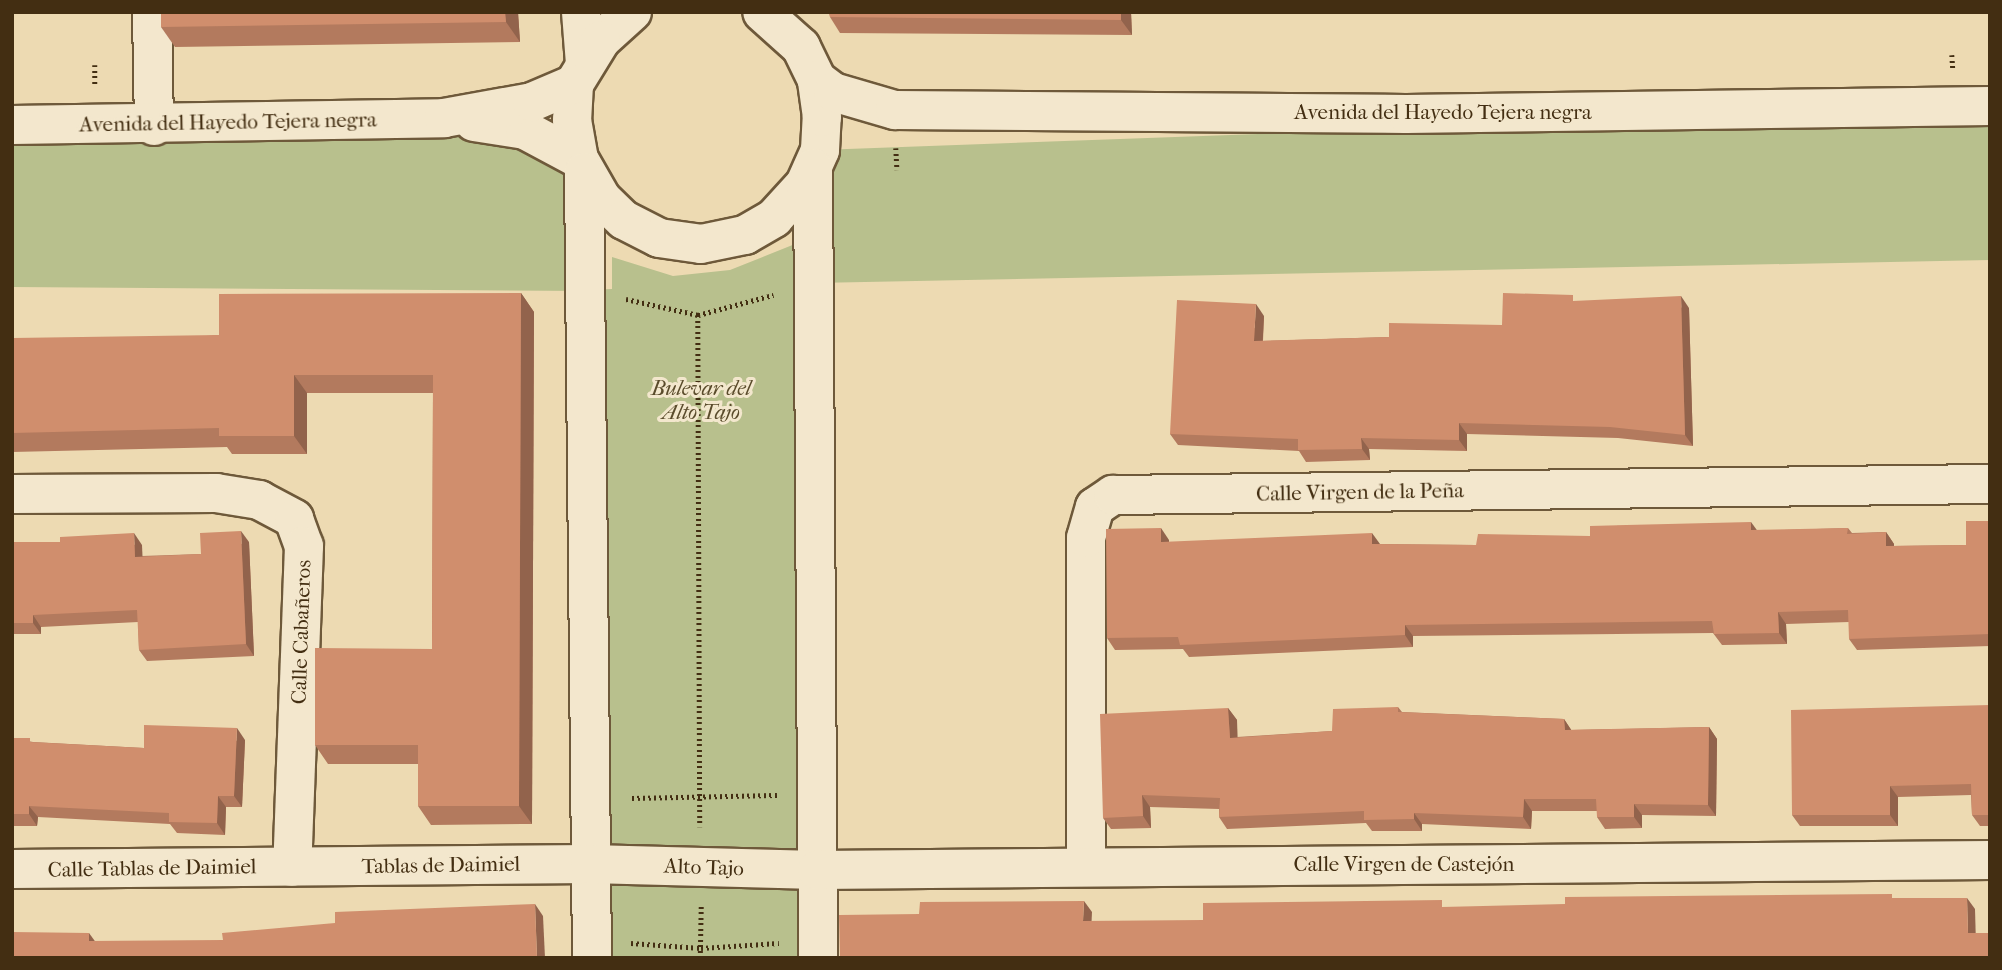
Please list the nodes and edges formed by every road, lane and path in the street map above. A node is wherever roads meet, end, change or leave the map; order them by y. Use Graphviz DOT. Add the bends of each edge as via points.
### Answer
graph roads {
  1 [pos="152,12"];
  2 [pos="581,12"];
  3 [pos="632,12"];
  4 [pos="762,12"];
  5 [pos="809,12"];
  6 [pos="814,73"];
  7 [pos="580,74"];
  8 [pos="1990,106"];
  9 [pos="895,110"];
  10 [pos="444,118"];
  11 [pos="12,125"];
  12 [pos="154,125"];
  13 [pos="816,159"];
  14 [pos="582,165"];
  15 [pos="814,283"];
  16 [pos="587,290"];
  17 [pos="698,315"];
  18 [pos="1990,484"];
  19 [pos="12,494"];
  20 [pos="817,792"];
  21 [pos="589,798"];
  22 [pos="700,799"];
  23 [pos="701,839"];
  24 [pos="1990,860"];
  25 [pos="590,864"];
  26 [pos="292,867"];
  27 [pos="1086,867"];
  28 [pos="12,869"];
  29 [pos="817,870"];
  30 [pos="701,894"];
  31 [pos="701,948"];
  32 [pos="592,949"];
  33 [pos="818,949"];
  34 [pos="700,958"];
  1 -- 12 [label="street"];
  2 -- 7 [label="street"];
  3 -- 7 [label="street" via="601,40"];
  4 -- 6 [label="street" via="786,30"];
  5 -- 6 [label="street"];
  6 -- 9 [label="street, Avenida del Hayedo Tejera negra" via="832,92"];
  6 -- 13 [label="street" via="822,117"];
  7 -- 10 [label="street, Avenida del Hayedo Tejera negra" via="532,102"];
  7 -- 14 [label="street" via="572,120"];
  8 -- 9 [label="street, Avenida del Hayedo Tejera negra" via="1406,114"];
  9 -- 13 [label="street, Avenida del Hayedo Tejera negra" via="858,122"];
  10 -- 12 [label="street, Avenida del Hayedo Tejera negra"];
  10 -- 14 [label="street, Avenida del Hayedo Tejera negra" via="525,130"];
  11 -- 12 [label="street, Avenida del Hayedo Tejera negra"];
  13 -- 14 [label="street" via="794,198 760,228 733,239 701,244 659,237 624,220 602,199"];
  13 -- 15 [label="street"];
  14 -- 16 [label="street"];
  15 -- 17 [label="path"];
  15 -- 20 [label="street"];
  16 -- 17 [label="path"];
  16 -- 21 [label="street"];
  17 -- 22 [label="path"];
  18 -- 27 [label="street, Calle Virgen de la Peña" via="1114,495 1095,507 1086,538"];
  19 -- 26 [label="street, Calle Cabañeros" via="216,493 259,500 294,519 304,546"];
  20 -- 22 [label="path"];
  20 -- 29 [label="street"];
  21 -- 22 [label="path"];
  21 -- 25 [label="street"];
  22 -- 23 [label="path"];
  24 -- 27 [label="street, Calle Virgen de Castejón"];
  25 -- 26 [label="street, Tablas de Daimiel"];
  25 -- 29 [label="street, Alto Tajo"];
  25 -- 32 [label="street"];
  26 -- 28 [label="street, Calle Tablas de Daimiel"];
  27 -- 29 [label="street, Calle Virgen de Castejón"];
  29 -- 33 [label="street"];
  30 -- 31 [label="path"];
  31 -- 32 [label="path"];
  31 -- 33 [label="path"];
  31 -- 34 [label="path"];
}
